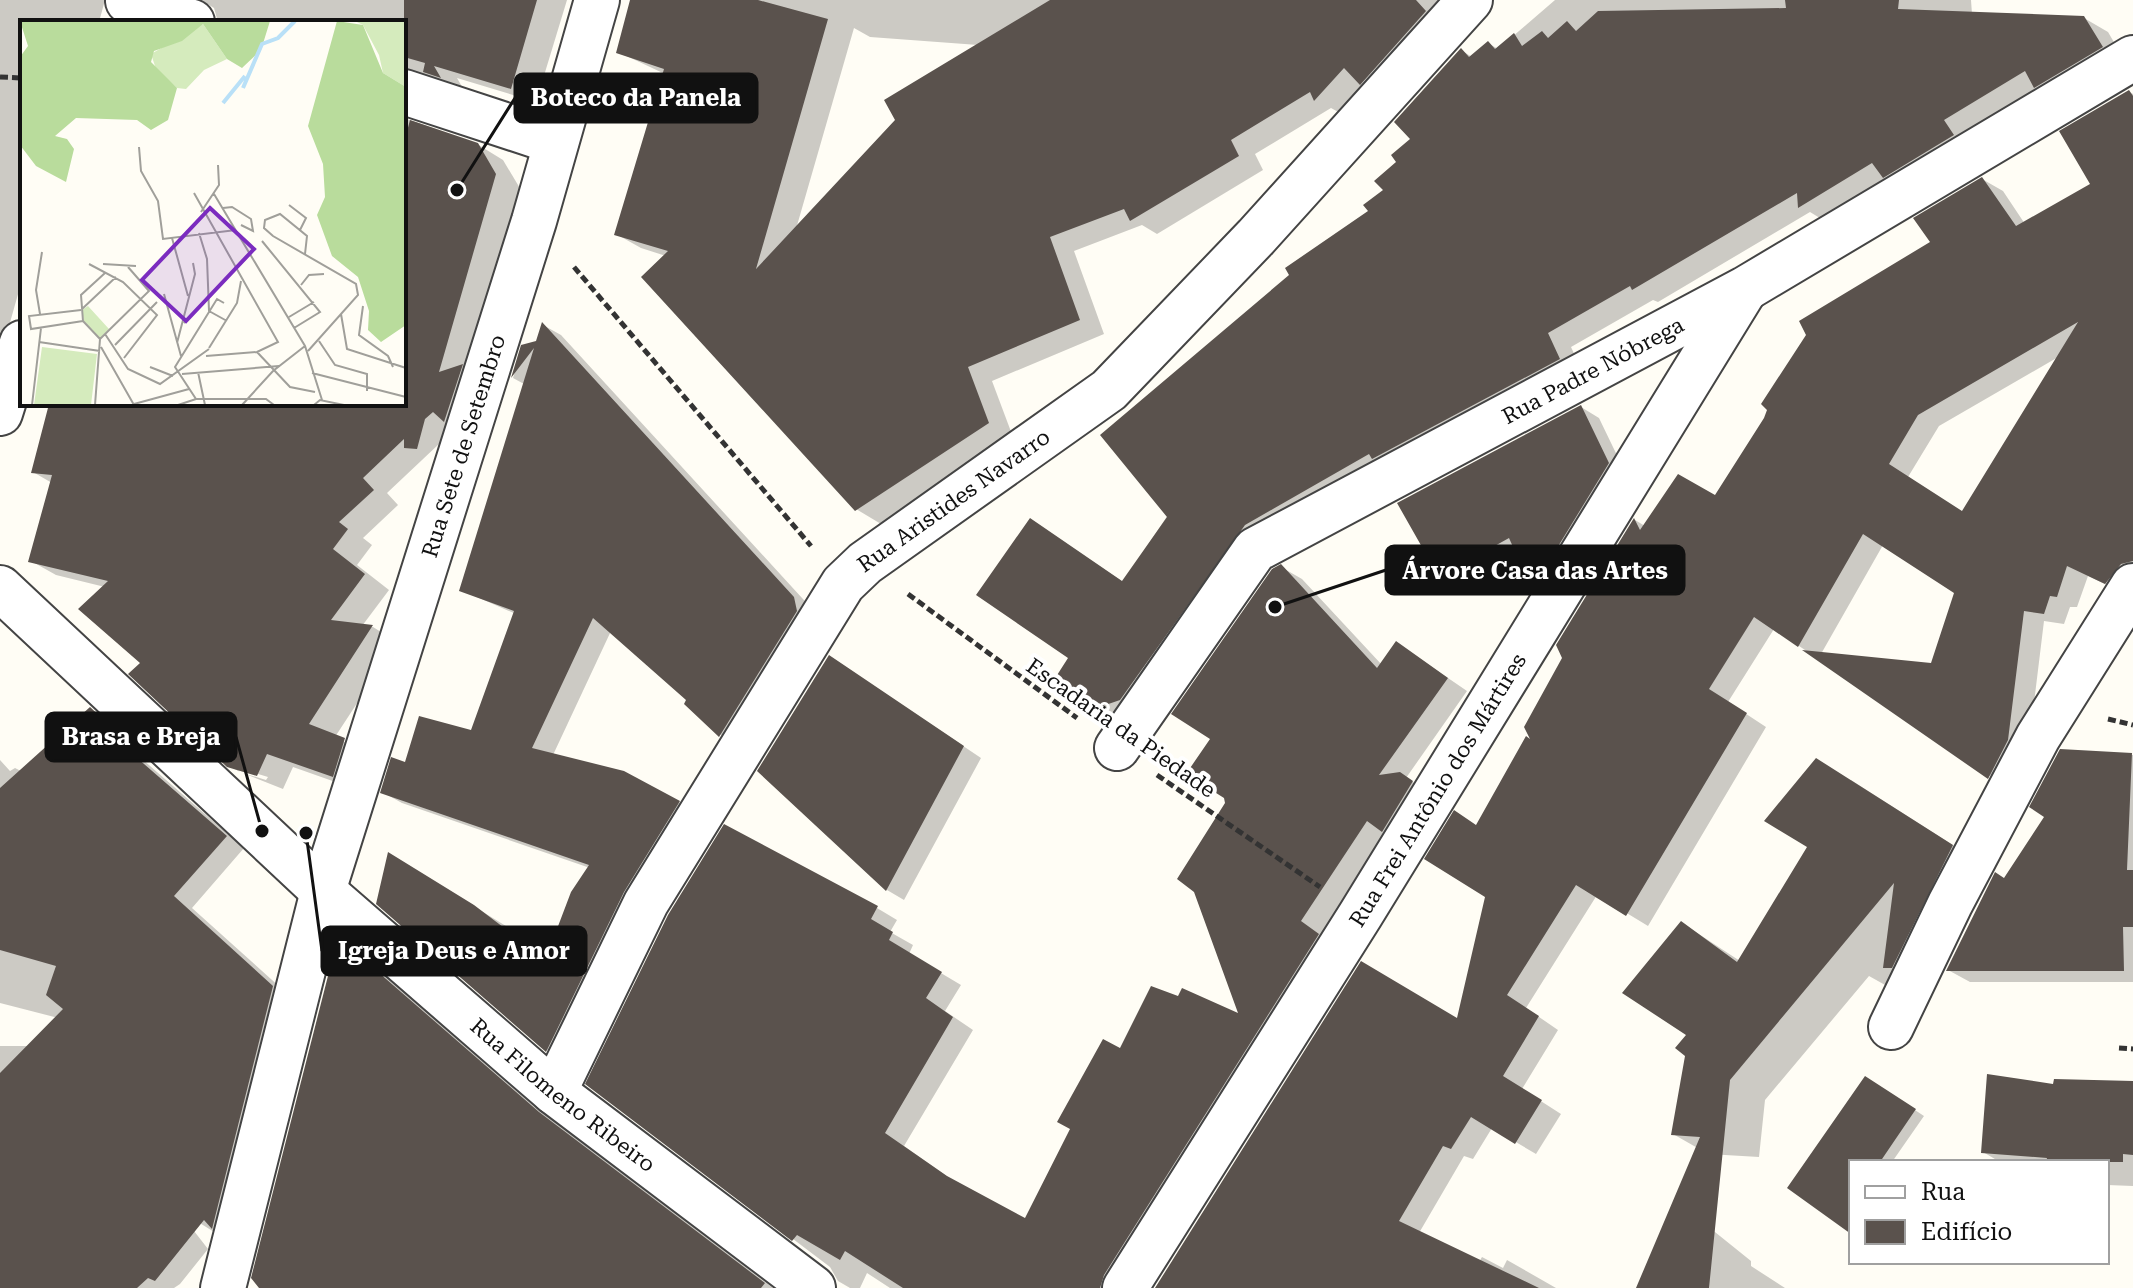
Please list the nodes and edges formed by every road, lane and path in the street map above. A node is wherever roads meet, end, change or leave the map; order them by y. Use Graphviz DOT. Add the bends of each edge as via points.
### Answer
graph roads {
  1 [pos="128,0"];
  2 [pos="597,0"];
  3 [pos="1470,0"];
  4 [pos="122,20"];
  5 [pos="186,20"];
  6 [pos="2133,58"];
  7 [pos="0,77"];
  8 [pos="20,78"];
  9 [pos="406,93"];
  10 [pos="556,142"];
  11 [pos="534,221"];
  12 [pos="1745,289"];
  13 [pos="20,349"];
  14 [pos="0,413"];
  15 [pos="854,574"];
  16 [pos="2133,586"];
  17 [pos="0,588"];
  18 [pos="1117,748"];
  19 [pos="323,891"];
  20 [pos="1361,914"];
  21 [pos="1891,1027"];
  22 [pos="2119,1048"];
  23 [pos="2133,1049"];
  24 [pos="554,1092"];
  25 [pos="236,1279"];
  26 [pos="813,1288"];
  27 [pos="1125,1288"];
  1 -- 4 [label="street"];
  1 -- 5 [label="street"];
  2 -- 10 [label="street, Rua Sete de Setembro"];
  3 -- 15 [label="street, Rua Aristides Navarro" via="1109,390"];
  6 -- 12 [label="street, Rua Padre Nóbrega"];
  7 -- 8 [label="path"];
  9 -- 10 [label="street"];
  10 -- 11 [label="street, Rua Sete de Setembro"];
  11 -- 15 [label="path, Escadaria da Piedade"];
  11 -- 19 [label="street, Rua Sete de Setembro"];
  12 -- 18 [label="street, Rua Padre Nóbrega" via="1255,550"];
  12 -- 20 [label="street, Rua Frei Antônio dos Mártires"];
  13 -- 14 [label="street"];
  15 -- 18 [label="path, Escadaria da Piedade"];
  15 -- 24 [label="street, Rua Aristides Navarro" via="646,903"];
  16 -- 21 [label="street" via="2038,737"];
  17 -- 19 [label="street, Rua Filomeno Ribeiro"];
  18 -- 20 [label="path, Escadaria da Piedade"];
  19 -- 24 [label="street, Rua Filomeno Ribeiro"];
  19 -- 25 [label="street"];
  20 -- 27 [label="street, Rua Frei Antônio dos Mártires"];
  22 -- 23 [label="path"];
  24 -- 26 [label="street, Rua Filomeno Ribeiro"];
}
